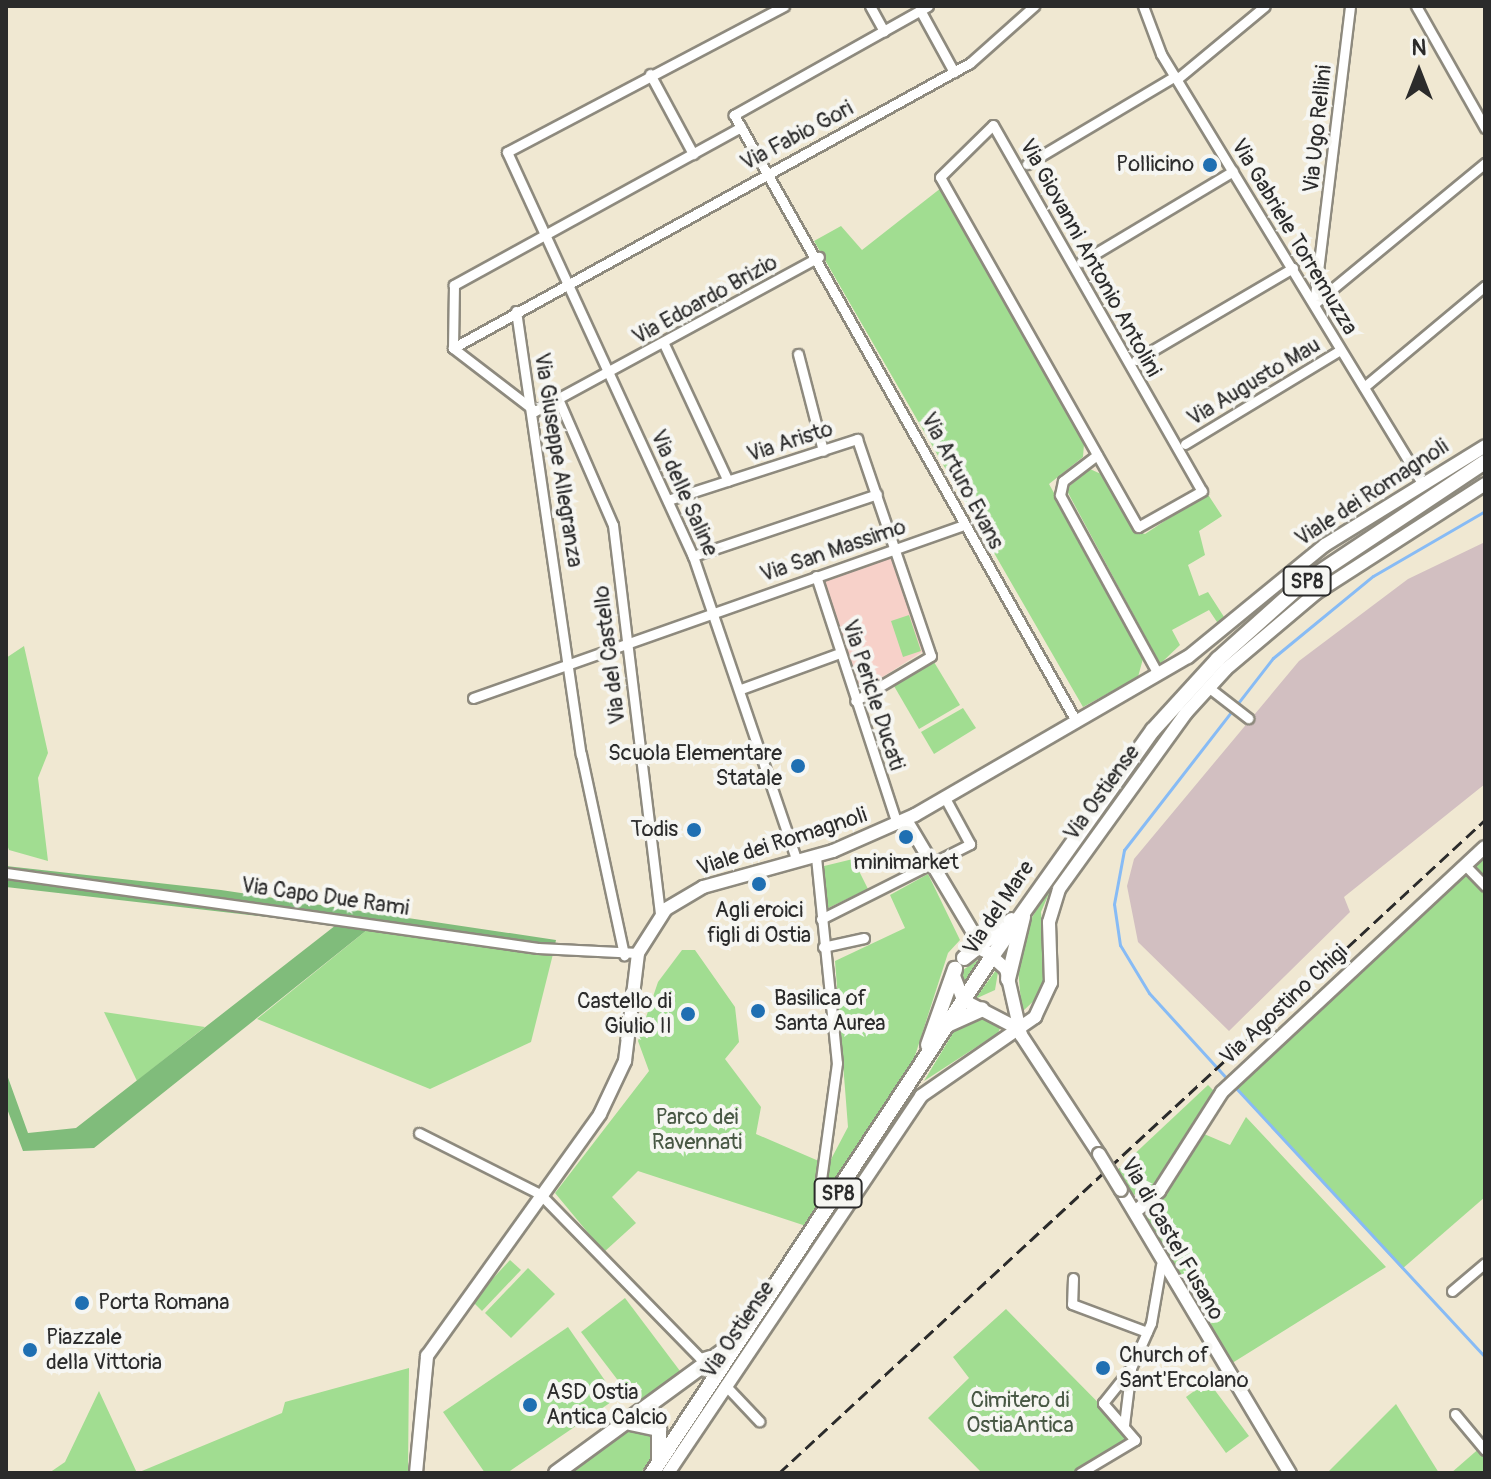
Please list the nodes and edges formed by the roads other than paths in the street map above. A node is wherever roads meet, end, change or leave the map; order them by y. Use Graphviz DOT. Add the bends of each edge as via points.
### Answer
graph roads {
  1 [pos="784,6"];
  2 [pos="870,6"];
  3 [pos="1034,6"];
  4 [pos="1143,6"];
  5 [pos="1265,6"];
  6 [pos="1350,6"];
  7 [pos="1416,6"];
  8 [pos="924,8"];
  9 [pos="884,31"];
  10 [pos="954,72"];
  11 [pos="650,74"];
  12 [pos="1176,78"];
  13 [pos="741,127"];
  14 [pos="1485,128"];
  15 [pos="693,154"];
  16 [pos="1485,163"];
  17 [pos="1027,164"];
  18 [pos="769,171"];
  19 [pos="1233,171"];
  20 [pos="544,235"];
  21 [pos="819,257"];
  22 [pos="1081,262"];
  23 [pos="1293,268"];
  24 [pos="566,281"];
  25 [pos="1485,286"];
  26 [pos="1314,304"];
  27 [pos="516,311"];
  28 [pos="664,344"];
  29 [pos="453,348"];
  30 [pos="1340,350"];
  31 [pos="798,354"];
  32 [pos="1136,360"];
  33 [pos="609,374"];
  34 [pos="1364,387"];
  35 [pos="559,401"];
  36 [pos="535,411"];
  37 [pos="1185,444"];
  38 [pos="1485,446"];
  39 [pos="823,451"];
  40 [pos="1097,455"];
  41 [pos="1485,462"];
  42 [pos="728,481"];
  43 [pos="1422,483"];
  44 [pos="1485,484"];
  45 [pos="877,494"];
  46 [pos="668,500"];
  47 [pos="964,525"];
  48 [pos="897,549"];
  49 [pos="693,556"];
  50 [pos="816,576"];
  51 [pos="714,611"];
  52 [pos="626,642"];
  53 [pos="840,653"];
  54 [pos="570,662"];
  55 [pos="1158,674"];
  56 [pos="1208,687"];
  57 [pos="741,689"];
  58 [pos="473,698"];
  59 [pos="855,701"];
  60 [pos="1244,715"];
  61 [pos="1076,721"];
  62 [pos="945,798"];
  63 [pos="902,822"];
  64 [pos="1485,847"];
  65 [pos="816,857"];
  66 [pos="797,861"];
  67 [pos="933,864"];
  68 [pos="1465,865"];
  69 [pos="6,873"];
  70 [pos="1485,886"];
  71 [pos="1025,909"];
  72 [pos="660,915"];
  73 [pos="821,919"];
  74 [pos="967,930"];
  75 [pos="864,938"];
  76 [pos="823,947"];
  77 [pos="985,950"];
  78 [pos="638,953"];
  79 [pos="624,955"];
  80 [pos="960,964"];
  81 [pos="1008,979"];
  82 [pos="963,1000"];
  83 [pos="982,1009"];
  84 [pos="1035,1017"];
  85 [pos="949,1024"];
  86 [pos="1017,1028"];
  87 [pos="1032,1054"];
  88 [pos="925,1057"];
  89 [pos="419,1133"];
  90 [pos="821,1180"];
  91 [pos="540,1194"];
  92 [pos="1135,1212"];
  93 [pos="1485,1263"];
  94 [pos="1161,1265"];
  95 [pos="1073,1278"];
  96 [pos="1452,1291"];
  97 [pos="748,1327"];
  98 [pos="1147,1332"];
  99 [pos="707,1361"];
  100 [pos="1131,1368"];
  101 [pos="725,1385"];
  102 [pos="1455,1414"];
  103 [pos="759,1421"];
  104 [pos="627,1423"];
  105 [pos="1124,1425"];
  106 [pos="1485,1450"];
  107 [pos="416,1473"];
  108 [pos="556,1473"];
  109 [pos="652,1473"];
  110 [pos="668,1473"];
  111 [pos="1080,1473"];
  112 [pos="1290,1473"];
  1 -- 11 [label="street"];
  2 -- 9 [label="street"];
  3 -- 10 [label="street, Via Fabio Gori" via="1009,36"];
  4 -- 12 [label="street, Via Gabriele Torremuzza"];
  5 -- 12 [label="street"];
  6 -- 26 [label="street, Via Ugo Rellini"];
  7 -- 14 [label="street"];
  8 -- 9 [label="street"];
  8 -- 10 [label="street"];
  9 -- 13 [label="street, Via Arturo Evans" via="734,115"];
  10 -- 18 [label="street, Via Fabio Gori"];
  11 -- 15 [label="street"];
  11 -- 20 [label="street, Via delle Saline" via="507,152"];
  12 -- 17 [label="street"];
  12 -- 19 [label="street, Via Gabriele Torremuzza"];
  13 -- 15 [label="street"];
  13 -- 18 [label="street, Via Arturo Evans"];
  15 -- 20 [label="street"];
  16 -- 26 [label="street"];
  18 -- 21 [label="street, Via Arturo Evans"];
  18 -- 24 [label="street, Via Fabio Gori"];
  19 -- 22 [label="street"];
  19 -- 23 [label="street, Via Gabriele Torremuzza"];
  20 -- 24 [label="street, Via delle Saline"];
  20 -- 29 [label="street" via="454,285"];
  21 -- 28 [label="street, Via Edoardo Brizio"];
  21 -- 47 [label="street, Via Arturo Evans"];
  23 -- 26 [label="street, Via Gabriele Torremuzza"];
  23 -- 32 [label="street"];
  24 -- 27 [label="street, Via Fabio Gori"];
  24 -- 33 [label="street, Via delle Saline"];
  25 -- 34 [label="street"];
  26 -- 30 [label="street, Via Gabriele Torremuzza"];
  27 -- 29 [label="street, Via Fabio Gori"];
  27 -- 36 [label="street, Via Giuseppe Allegranza"];
  28 -- 33 [label="street, Via Edoardo Brizio"];
  28 -- 42 [label="street"];
  29 -- 36 [label="street"];
  30 -- 34 [label="street, Via Gabriele Torremuzza"];
  30 -- 37 [label="street, Via Augusto Mau"];
  31 -- 39 [label="street"];
  33 -- 35 [label="street, Via Edoardo Brizio"];
  33 -- 46 [label="street, Via delle Saline"];
  34 -- 43 [label="street, Via Gabriele Torremuzza"];
  35 -- 36 [label="street, Via Edoardo Brizio"];
  35 -- 52 [label="street, Via del Castello" via="613,525"];
  36 -- 54 [label="street, Via Giuseppe Allegranza"];
  38 -- 43 [label="main road, Viale dei Romagnoli"];
  39 -- 42 [label="street, Via Aristo"];
  39 -- 45 [label="street, Via Aristo" via="857,439"];
  40 -- 40 [label="street, Via Giovanni Antonio Antolini" via="1138,527 1202,491 993,125 940,177"];
  40 -- 55 [label="street" via="1064,479 1060,495"];
  41 -- 71 [label="main road, Via del Mare / SP8" via="1353,545 1218,659 1089,813"];
  42 -- 46 [label="street, Via Aristo"];
  43 -- 55 [label="main road, Viale dei Romagnoli" via="1325,545 1218,637"];
  44 -- 56 [label="main road, Via Ostiense" via="1316,593"];
  45 -- 48 [label="street, Via Aristo"];
  45 -- 49 [label="street"];
  46 -- 49 [label="street, Via delle Saline"];
  47 -- 48 [label="street, Via San Massimo"];
  47 -- 61 [label="street, Via Arturo Evans"];
  48 -- 50 [label="street, Via San Massimo"];
  48 -- 59 [label="street, Via Aristo" via="931,656"];
  49 -- 51 [label="street, Via delle Saline"];
  50 -- 51 [label="street, Via San Massimo"];
  50 -- 53 [label="street, Via Pericle Ducati"];
  51 -- 52 [label="street, Via San Massimo"];
  51 -- 57 [label="street, Via delle Saline"];
  52 -- 54 [label="street, Via San Massimo"];
  52 -- 72 [label="street, Via del Castello"];
  53 -- 57 [label="street"];
  53 -- 59 [label="street, Via Pericle Ducati"];
  54 -- 58 [label="street, Via San Massimo"];
  54 -- 79 [label="street, Via Giuseppe Allegranza"];
  55 -- 61 [label="main road, Viale dei Romagnoli"];
  56 -- 60 [label="street"];
  56 -- 84 [label="main road, Via Ostiense" via="1059,889 1049,922 1051,983"];
  57 -- 66 [label="street, Via delle Saline"];
  59 -- 63 [label="street, Via Pericle Ducati"];
  61 -- 62 [label="main road, Viale dei Romagnoli"];
  62 -- 63 [label="main road, Viale dei Romagnoli"];
  62 -- 67 [label="street" via="970,844"];
  63 -- 65 [label="main road, Viale dei Romagnoli"];
  63 -- 67 [label="main road"];
  64 -- 68 [label="main road, Via Agostino Chigi"];
  65 -- 66 [label="main road, Viale dei Romagnoli"];
  65 -- 73 [label="street"];
  66 -- 72 [label="main road, Viale dei Romagnoli" via="699,889"];
  67 -- 73 [label="street"];
  67 -- 74 [label="main road"];
  68 -- 70 [label="street"];
  68 -- 92 [label="main road, Via Agostino Chigi" via="1222,1092 1159,1191"];
  69 -- 79 [label="street, Via Capo Due Rami"];
  71 -- 77 [label="main road, Via del Mare / SP8"];
  71 -- 81 [label="main road"];
  72 -- 78 [label="main road, Viale dei Romagnoli"];
  73 -- 76 [label="street"];
  74 -- 77 [label="main road"];
  74 -- 80 [label="main road"];
  75 -- 76 [label="street"];
  76 -- 90 [label="street" via="837,1063"];
  77 -- 80 [label="main road"];
  77 -- 81 [label="main road"];
  77 -- 82 [label="main road, Via del Mare / SP8"];
  78 -- 79 [label="street, Via Capo Due Rami"];
  78 -- 91 [label="main road, Viale dei Romagnoli" via="619,1077"];
  80 -- 82 [label="main road" via="954,986"];
  80 -- 88 [label="main road"];
  81 -- 83 [label="main road"];
  81 -- 86 [label="main road"];
  82 -- 83 [label="main road"];
  82 -- 85 [label="main road, Via del Mare / SP8"];
  83 -- 85 [label="main road"];
  83 -- 86 [label="main road"];
  84 -- 86 [label="main road, Via Ostiense"];
  84 -- 87 [label="main road"];
  85 -- 88 [label="main road, Via del Mare / SP8"];
  86 -- 87 [label="main road, Via di Castel Fusano"];
  86 -- 101 [label="main road, Via Ostiense" via="921,1096"];
  87 -- 92 [label="main road, Via di Castel Fusano, bridge"];
  88 -- 97 [label="main road, Via del Mare / SP8"];
  89 -- 91 [label="street"];
  91 -- 99 [label="street"];
  91 -- 107 [label="main road, Viale dei Romagnoli" via="427,1356"];
  92 -- 94 [label="main road, Via di Castel Fusano"];
  93 -- 96 [label="street"];
  94 -- 98 [label="street"];
  94 -- 112 [label="main road, Via di Castel Fusano"];
  95 -- 98 [label="street" via="1072,1304"];
  97 -- 99 [label="main road"];
  97 -- 109 [label="main road, Via del Mare / SP8"];
  98 -- 100 [label="street"];
  99 -- 104 [label="main road"];
  100 -- 105 [label="street"];
  100 -- 105 [label="street" via="1104,1407"];
  101 -- 103 [label="street"];
  101 -- 110 [label="main road, Via Ostiense"];
  102 -- 106 [label="street"];
  104 -- 108 [label="main road"];
  104 -- 109 [label="main road, Via del Mare" via="649,1422 662,1434"];
  105 -- 111 [label="street" via="1135,1440"];
}
